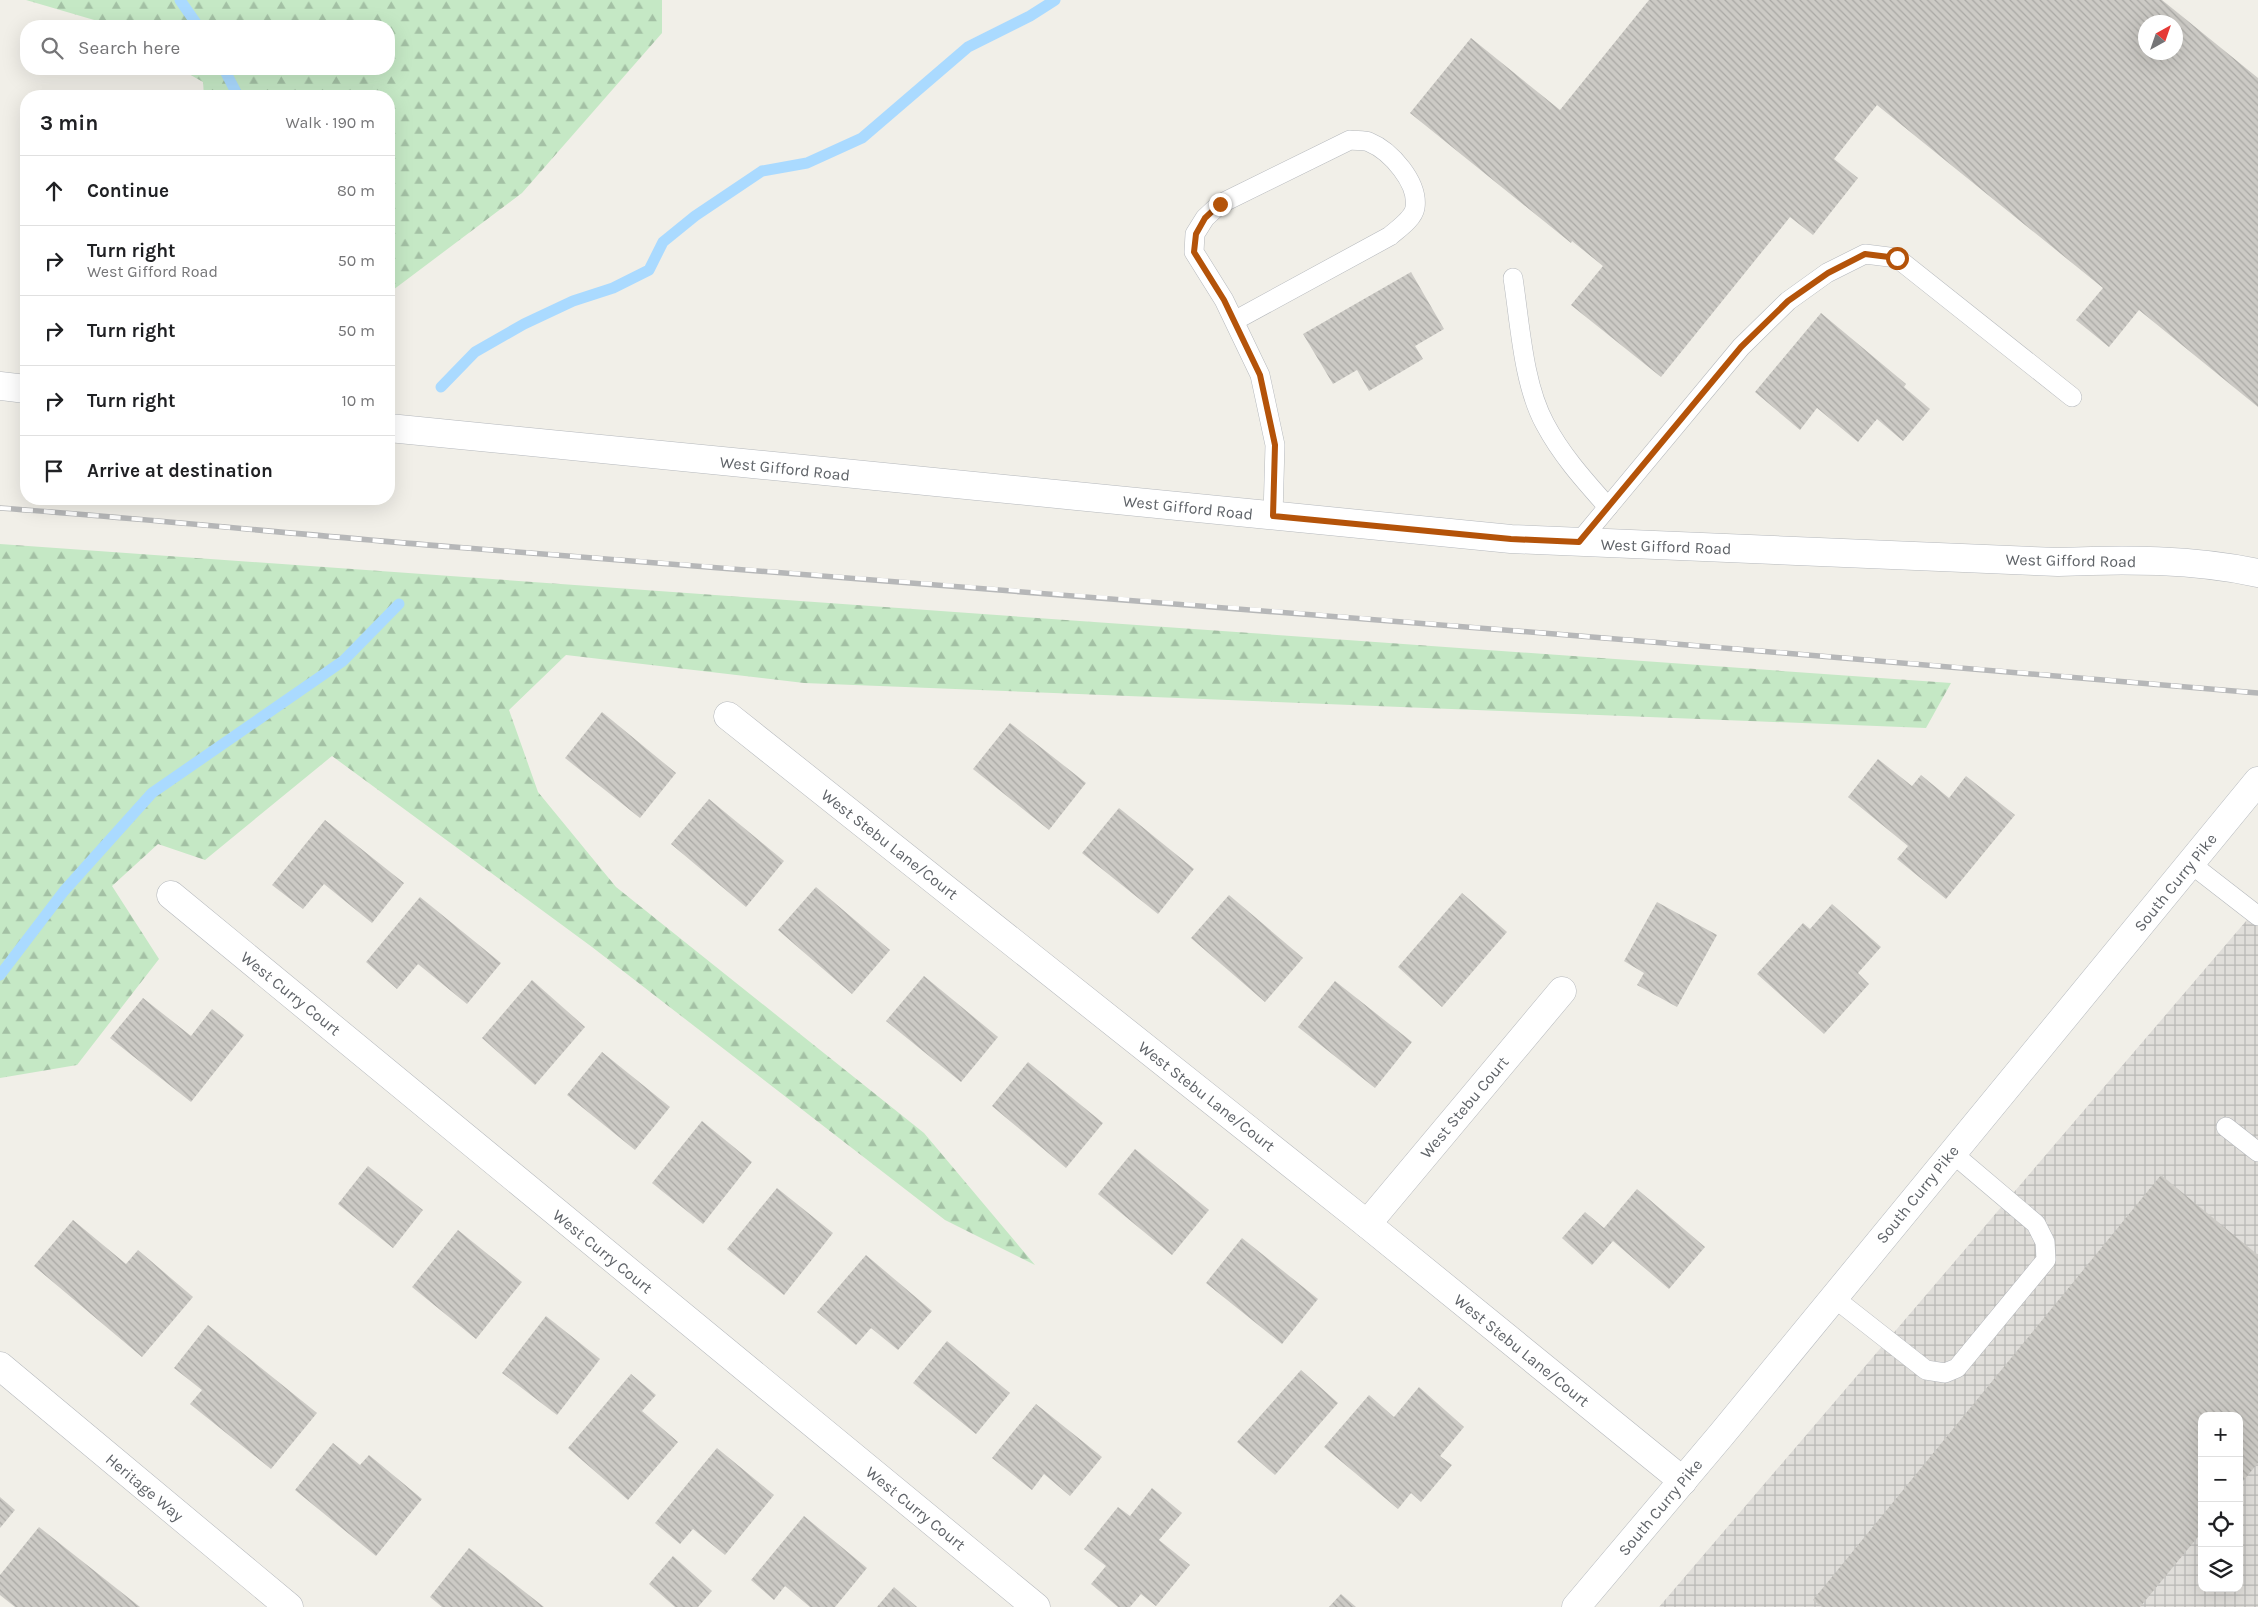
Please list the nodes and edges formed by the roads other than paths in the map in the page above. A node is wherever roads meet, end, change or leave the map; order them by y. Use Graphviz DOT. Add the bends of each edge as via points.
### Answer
graph roads {
  1 [pos="1513,278"];
  2 [pos="1234,321"];
  3 [pos="0,386"];
  4 [pos="20,388"];
  5 [pos="2072,397"];
  6 [pos="395,429"];
  7 [pos="1608,507"];
  8 [pos="1273,516"];
  9 [pos="1579,542"];
  10 [pos="2258,573"];
  11 [pos="728,716"];
  12 [pos="2258,780"];
  13 [pos="2191,864"];
  14 [pos="171,895"];
  15 [pos="2258,916"];
  16 [pos="1562,991"];
  17 [pos="2226,1127"];
  18 [pos="1951,1152"];
  19 [pos="2258,1152"];
  20 [pos="1366,1224"];
  21 [pos="1833,1297"];
  22 [pos="0,1366"];
  23 [pos="1683,1481"];
  24 [pos="289,1607"];
  25 [pos="1036,1607"];
  26 [pos="1576,1607"];
  1 -- 7 [label="lane" via="1527,376 1544,423 1568,462"];
  2 -- 2 [label="lane" via="1194,252 1196,234 1205,218 1220,204 1350,140 1367,141 1385,151 1402,170 1414,193 1415,210 1404,225 1390,236"];
  2 -- 8 [label="lane" via="1260,375 1275,445"];
  3 -- 4 [label="street"];
  5 -- 7 [label="lane" via="1897,258 1865,254 1828,273 1788,301 1741,347"];
  6 -- 8 [label="street, West Gifford Road"];
  7 -- 9 [label="lane"];
  8 -- 9 [label="street, West Gifford Road" via="1511,539"];
  9 -- 10 [label="street, West Gifford Road" via="2058,562 2120,559 2236,568"];
  11 -- 20 [label="street, West Stebu Lane/Court"];
  12 -- 13 [label="street, South Curry Pike"];
  13 -- 15 [label="lane"];
  13 -- 18 [label="street, South Curry Pike"];
  14 -- 25 [label="street, West Curry Court"];
  16 -- 20 [label="street, West Stebu Court"];
  17 -- 19 [label="lane"];
  18 -- 21 [label="street, South Curry Pike"];
  18 -- 21 [label="lane" via="2036,1224 2045,1242 2046,1260 1957,1368 1945,1373 1926,1370"];
  20 -- 23 [label="street, West Stebu Lane/Court"];
  21 -- 23 [label="street, South Curry Pike"];
  22 -- 24 [label="street, Heritage Way"];
  23 -- 26 [label="street, South Curry Pike"];
}
